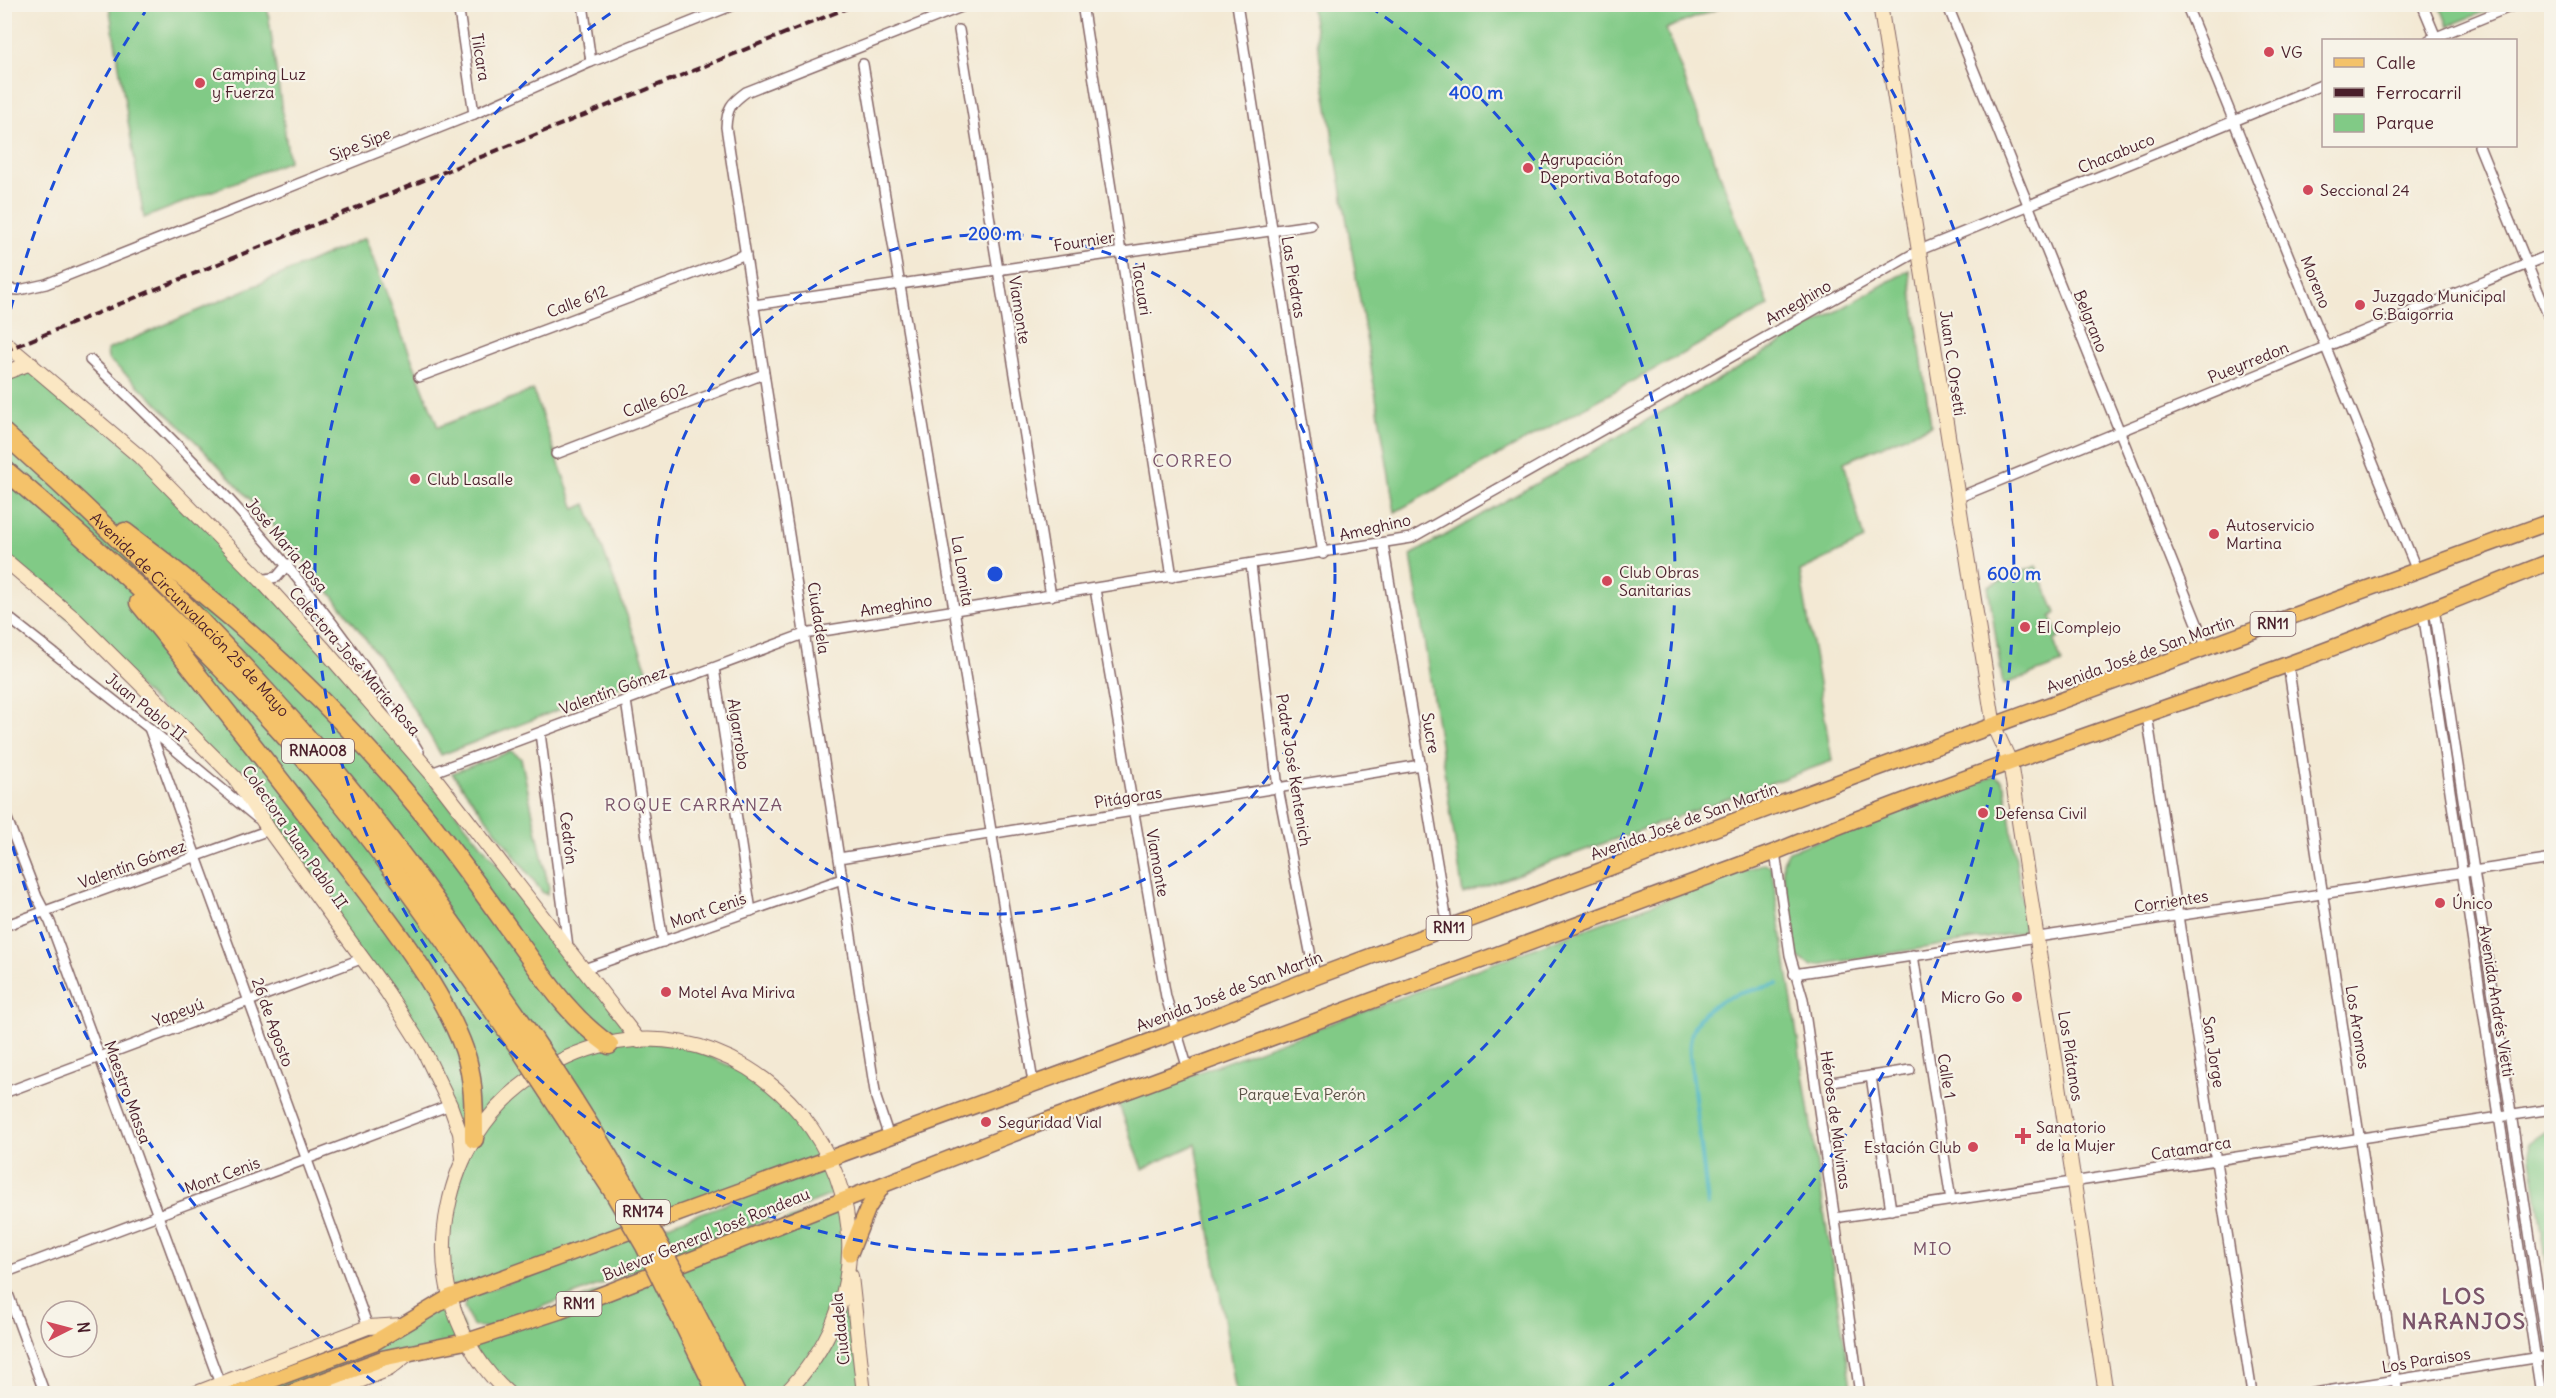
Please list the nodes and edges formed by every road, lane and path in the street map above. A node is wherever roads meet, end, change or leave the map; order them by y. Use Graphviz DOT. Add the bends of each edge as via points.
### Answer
graph roads {
  1 [pos="458,4"];
  2 [pos="582,4"];
  3 [pos="736,4"];
  4 [pos="969,4"];
  5 [pos="1082,4"];
  6 [pos="1237,4"];
  7 [pos="1880,4"];
  8 [pos="1947,4"];
  9 [pos="2186,4"];
  10 [pos="2422,4"];
  11 [pos="2517,4"];
  12 [pos="706,9"];
  13 [pos="959,30"];
  14 [pos="2434,39"];
  15 [pos="2436,39"];
  16 [pos="591,62"];
  17 [pos="863,64"];
  18 [pos="2322,85"];
  19 [pos="474,114"];
  20 [pos="2234,121"];
  21 [pos="2479,147"];
  22 [pos="2028,205"];
  23 [pos="1311,225"];
  24 [pos="1272,230"];
  25 [pos="1121,250"];
  26 [pos="1920,250"];
  27 [pos="746,254"];
  28 [pos="2552,254"];
  29 [pos="2527,264"];
  30 [pos="998,269"];
  31 [pos="900,284"];
  32 [pos="4,290"];
  33 [pos="754,305"];
  34 [pos="2552,325"];
  35 [pos="4,342"];
  36 [pos="2326,347"];
  37 [pos="90,360"];
  38 [pos="32,363"];
  39 [pos="4,373"];
  40 [pos="764,374"];
  41 [pos="419,377"];
  42 [pos="2120,432"];
  43 [pos="4,433"];
  44 [pos="556,454"];
  45 [pos="4,469"];
  46 [pos="68,490"];
  47 [pos="1957,498"];
  48 [pos="2552,521"];
  49 [pos="75,529"];
  50 [pos="1383,544"];
  51 [pos="1323,554"];
  52 [pos="4,559"];
  53 [pos="2552,561"];
  54 [pos="288,564"];
  55 [pos="1251,565"];
  56 [pos="2417,571"];
  57 [pos="1172,577"];
  58 [pos="261,580"];
  59 [pos="1095,589"];
  60 [pos="1051,596"];
  61 [pos="2429,610"];
  62 [pos="954,611"];
  63 [pos="4,614"];
  64 [pos="804,634"];
  65 [pos="2207,648"];
  66 [pos="2288,664"];
  67 [pos="714,669"];
  68 [pos="626,701"];
  69 [pos="2146,715"];
  70 [pos="1994,727"];
  71 [pos="149,728"];
  72 [pos="540,733"];
  73 [pos="2010,762"];
  74 [pos="1421,765"];
  75 [pos="431,773"];
  76 [pos="1278,788"];
  77 [pos="4,811"];
  78 [pos="1134,811"];
  79 [pos="268,828"];
  80 [pos="992,834"];
  81 [pos="1775,852"];
  82 [pos="197,856"];
  83 [pos="839,858"];
  84 [pos="2552,859"];
  85 [pos="2474,871"];
  86 [pos="2463,873"];
  87 [pos="842,879"];
  88 [pos="2323,894"];
  89 [pos="44,911"];
  90 [pos="751,911"];
  91 [pos="2178,915"];
  92 [pos="4,926"];
  93 [pos="1448,928"];
  94 [pos="2037,936"];
  95 [pos="663,942"];
  96 [pos="568,947"];
  97 [pos="1913,955"];
  98 [pos="361,959"];
  99 [pos="584,969"];
  100 [pos="1794,974"];
  101 [pos="1315,977"];
  102 [pos="250,1001"];
  103 [pos="1176,1032"];
  104 [pos="639,1041"];
  105 [pos="527,1044"];
  106 [pos="609,1045"];
  107 [pos="99,1058"];
  108 [pos="1188,1069"];
  109 [pos="1910,1070"];
  110 [pos="1871,1076"];
  111 [pos="1033,1082"];
  112 [pos="1832,1082"];
  113 [pos="4,1093"];
  114 [pos="450,1106"];
  115 [pos="2552,1109"];
  116 [pos="2511,1115"];
  117 [pos="2500,1117"];
  118 [pos="890,1137"];
  119 [pos="2360,1138"];
  120 [pos="474,1139"];
  121 [pos="463,1158"];
  122 [pos="830,1158"];
  123 [pos="307,1160"];
  124 [pos="2216,1160"];
  125 [pos="2074,1181"];
  126 [pos="883,1185"];
  127 [pos="844,1199"];
  128 [pos="1951,1200"];
  129 [pos="1891,1210"];
  130 [pos="157,1216"];
  131 [pos="1835,1218"];
  132 [pos="849,1257"];
  133 [pos="4,1273"];
  134 [pos="4,1283"];
  135 [pos="450,1297"];
  136 [pos="402,1325"];
  137 [pos="368,1327"];
  138 [pos="468,1341"];
  139 [pos="408,1354"];
  140 [pos="2547,1355"];
  141 [pos="2536,1357"];
  142 [pos="2396,1380"];
  143 [pos="2552,1383"];
  144 [pos="220,1384"];
  145 [pos="45,1394"];
  146 [pos="194,1394"];
  147 [pos="234,1394"];
  148 [pos="288,1394"];
  149 [pos="327,1394"];
  150 [pos="509,1394"];
  151 [pos="718,1394"];
  152 [pos="736,1394"];
  153 [pos="785,1394"];
  154 [pos="864,1394"];
  155 [pos="1860,1394"];
  156 [pos="2106,1394"];
  157 [pos="2252,1394"];
  158 [pos="2308,1394"];
  159 [pos="2398,1394"];
  160 [pos="2541,1394"];
  1 -- 19 [label="street, Tilcara"];
  2 -- 16 [label="street"];
  3 -- 12 [label="street, Sipe Sipe"];
  4 -- 27 [label="street, Ciudadela" via="746,92 731,103 726,127"];
  5 -- 25 [label="street, Tacuari"];
  6 -- 24 [label="street, Las Piedras"];
  7 -- 26 [label="main road, Juan C. Orsetti"];
  8 -- 22 [label="street, Belgrano"];
  9 -- 20 [label="street, Moreno"];
  10 -- 14 [label="street"];
  11 -- 15 [label="street"];
  12 -- 16 [label="street, Sipe Sipe" via="686,26"];
  13 -- 30 [label="street, Viamonte"];
  16 -- 19 [label="street, Sipe Sipe"];
  17 -- 31 [label="street, La Lomita"];
  18 -- 20 [label="street, Chacabuco"];
  19 -- 32 [label="street, Sipe Sipe" via="46,284 20,291"];
  20 -- 22 [label="street, Chacabuco"];
  20 -- 36 [label="street, Moreno"];
  21 -- 29 [label="street"];
  22 -- 26 [label="street, Chacabuco"];
  22 -- 42 [label="street, Belgrano"];
  23 -- 24 [label="street, Fournier"];
  24 -- 25 [label="street, Fournier"];
  24 -- 51 [label="street, Las Piedras"];
  25 -- 30 [label="street, Fournier"];
  25 -- 57 [label="street, Tacuari"];
  26 -- 47 [label="main road, Juan C. Orsetti"];
  26 -- 50 [label="street, Ameghino" via="1411,538"];
  27 -- 33 [label="street, Ciudadela"];
  27 -- 41 [label="street, Calle 612"];
  28 -- 29 [label="street, Pueyrredon"];
  29 -- 34 [label="street"];
  29 -- 36 [label="street, Pueyrredon"];
  30 -- 31 [label="street, Fournier"];
  30 -- 60 [label="street, Viamonte"];
  31 -- 33 [label="street, Fournier"];
  31 -- 62 [label="street, La Lomita"];
  33 -- 40 [label="street, Ciudadela"];
  35 -- 38 [label="main road, Colectora José María Rosa"];
  36 -- 42 [label="street, Pueyrredon"];
  36 -- 56 [label="street, Moreno"];
  37 -- 54 [label="street, José María Rosa" via="172,437"];
  38 -- 39 [label="main road"];
  38 -- 58 [label="main road, Colectora José María Rosa" via="140,457"];
  40 -- 44 [label="street, Calle 602"];
  40 -- 64 [label="street, Ciudadela"];
  42 -- 47 [label="street, Pueyrredon"];
  42 -- 65 [label="street, Belgrano"];
  43 -- 46 [label="highway, Avenida de Circunvalación 25 de Mayo / RNA008"];
  45 -- 49 [label="highway, Avenida de Circunvalación 25 de Mayo / RNA008"];
  46 -- 105 [label="highway, Avenida de Circunvalación 25 de Mayo / RNA008" via="271,696 346,784 417,874"];
  46 -- 106 [label="highway" via="220,605 344,724 409,796 460,861 568,1010"];
  47 -- 70 [label="main road, Juan C. Orsetti"];
  48 -- 56 [label="main road, Avenida José de San Martín / RN11"];
  49 -- 105 [label="highway, Avenida de Circunvalación 25 de Mayo / RNA008" via="213,660 332,791"];
  49 -- 120 [label="highway" via="241,730 373,900 429,982 465,1051"];
  50 -- 51 [label="street, Ameghino"];
  50 -- 74 [label="street, Sucre"];
  51 -- 55 [label="street, Ameghino"];
  52 -- 79 [label="main road, Colectora Juan Pablo II" via="75,619 162,703 235,778"];
  53 -- 61 [label="main road, RN11"];
  54 -- 58 [label="street" via="277,577"];
  54 -- 75 [label="street, José María Rosa" via="362,663"];
  55 -- 57 [label="street, Ameghino"];
  55 -- 76 [label="street, Padre José Kentenich"];
  56 -- 65 [label="main road, Avenida José de San Martín / RN11"];
  57 -- 59 [label="street, Ameghino"];
  58 -- 75 [label="main road, Colectora José María Rosa"];
  59 -- 60 [label="street, Ameghino"];
  59 -- 78 [label="street, Viamonte"];
  60 -- 62 [label="street, Ameghino"];
  61 -- 66 [label="main road, RN11"];
  61 -- 85 [label="street, Avenida Andrés Vietti"];
  61 -- 86 [label="street, Avenida Andrés Vietti"];
  62 -- 64 [label="street, Ameghino"];
  62 -- 80 [label="street, La Lomita"];
  63 -- 71 [label="street, Juan Pablo II"];
  64 -- 67 [label="street, Valentín Gómez"];
  64 -- 83 [label="street, Ciudadela"];
  65 -- 70 [label="main road, Avenida José de San Martín / RN11"];
  66 -- 69 [label="main road, RN11"];
  66 -- 88 [label="street, Los Aromos"];
  67 -- 68 [label="street, Valentín Gómez"];
  67 -- 90 [label="street, Algarrobo"];
  68 -- 72 [label="street, Valentín Gómez"];
  68 -- 95 [label="street"];
  69 -- 73 [label="main road, RN11"];
  69 -- 91 [label="street, San Jorge"];
  70 -- 73 [label="main road, Los Plátanos"];
  70 -- 93 [label="main road, Avenida José de San Martín / RN11"];
  71 -- 79 [label="street, Juan Pablo II"];
  71 -- 82 [label="street, 26 de Agosto"];
  72 -- 75 [label="street, Valentín Gómez"];
  72 -- 96 [label="street, Cedrón"];
  73 -- 81 [label="main road, RN11"];
  73 -- 94 [label="main road, Los Plátanos"];
  74 -- 76 [label="street, Pitágoras"];
  74 -- 93 [label="street, Sucre"];
  75 -- 96 [label="main road, Colectora José María Rosa"];
  76 -- 78 [label="street, Pitágoras"];
  76 -- 101 [label="street, Padre José Kentenich"];
  77 -- 89 [label="street, Maestro Massa"];
  78 -- 80 [label="street, Pitágoras"];
  78 -- 103 [label="street, Viamonte" via="1166,997"];
  79 -- 82 [label="street, Valentín Gómez"];
  79 -- 98 [label="main road, Colectora Juan Pablo II"];
  80 -- 83 [label="street, Pitágoras"];
  80 -- 111 [label="street, La Lomita"];
  81 -- 100 [label="street, Héroes de Malvinas"];
  81 -- 108 [label="main road, RN11"];
  82 -- 89 [label="street, Valentín Gómez"];
  82 -- 102 [label="street, 26 de Agosto"];
  83 -- 87 [label="street, Ciudadela"];
  84 -- 85 [label="street, Corrientes"];
  85 -- 86 [label="street, Corrientes"];
  85 -- 116 [label="street, Avenida Andrés Vietti"];
  86 -- 88 [label="street, Corrientes"];
  86 -- 117 [label="street, Avenida Andrés Vietti"];
  87 -- 90 [label="street, Mont Cenis"];
  87 -- 118 [label="street, Ciudadela" via="876,1098"];
  88 -- 91 [label="street, Corrientes"];
  88 -- 119 [label="street, Los Aromos"];
  89 -- 92 [label="street, Valentín Gómez"];
  89 -- 107 [label="street, Maestro Massa"];
  90 -- 95 [label="street, Mont Cenis"];
  91 -- 94 [label="street, Corrientes"];
  91 -- 124 [label="street, San Jorge"];
  93 -- 101 [label="main road, Avenida José de San Martín / RN11"];
  94 -- 97 [label="street, Corrientes"];
  94 -- 125 [label="main road, Los Plátanos"];
  95 -- 99 [label="street, Mont Cenis"];
  96 -- 99 [label="main road, Colectora José María Rosa"];
  97 -- 100 [label="street, Corrientes"];
  97 -- 128 [label="street, Calle 1"];
  98 -- 102 [label="street, Yapeyú"];
  98 -- 114 [label="main road, Colectora Juan Pablo II" via="422,1047"];
  99 -- 104 [label="main road, Colectora José María Rosa"];
  100 -- 131 [label="street, Héroes de Malvinas" via="1803,999"];
  101 -- 103 [label="main road, Avenida José de San Martín / RN11"];
  102 -- 107 [label="street, Yapeyú"];
  102 -- 123 [label="street, 26 de Agosto"];
  103 -- 108 [label="street, Viamonte"];
  103 -- 111 [label="main road, Avenida José de San Martín / RN11"];
  104 -- 106 [label="main road, Ciudadela"];
  104 -- 122 [label="main road, Ciudadela" via="684,1045 744,1066 795,1105"];
  105 -- 151 [label="highway, RN174, bridge" via="645,1246"];
  105 -- 152 [label="highway, RN174, bridge" via="627,1184 691,1300"];
  106 -- 120 [label="main road, Ciudadela" via="545,1068 494,1111"];
  107 -- 113 [label="street, Yapeyú"];
  107 -- 130 [label="street, Maestro Massa"];
  108 -- 126 [label="main road, RN11"];
  109 -- 110 [label="street"];
  110 -- 112 [label="street"];
  110 -- 129 [label="street"];
  111 -- 118 [label="main road, Avenida José de San Martín / RN11"];
  114 -- 121 [label="main road, Colectora Juan Pablo II" via="460,1133"];
  114 -- 123 [label="street, Mont Cenis"];
  115 -- 116 [label="street, Catamarca"];
  116 -- 117 [label="street, Catamarca"];
  116 -- 140 [label="street, Avenida Andrés Vietti"];
  117 -- 119 [label="street, Catamarca"];
  117 -- 141 [label="street, Avenida Andrés Vietti"];
  118 -- 122 [label="main road, Avenida José de San Martín / RN11"];
  119 -- 124 [label="street, Catamarca"];
  119 -- 142 [label="street, Los Aromos"];
  120 -- 121 [label="main road, Ciudadela"];
  121 -- 135 [label="main road, Ciudadela" via="443,1231 443,1264"];
  122 -- 127 [label="main road, Ciudadela"];
  122 -- 135 [label="main road, Bulevar General José Rondeau / RN11"];
  123 -- 130 [label="street, Mont Cenis"];
  123 -- 137 [label="street, 26 de Agosto"];
  124 -- 125 [label="street, Catamarca"];
  124 -- 157 [label="street, San Jorge"];
  125 -- 128 [label="street, Catamarca"];
  125 -- 156 [label="main road, Los Plátanos"];
  126 -- 127 [label="main road, RN11"];
  126 -- 132 [label="main road" via="868,1208"];
  127 -- 132 [label="main road, Ciudadela"];
  127 -- 138 [label="main road, Bulevar General José Rondeau / RN11" via="560,1311"];
  128 -- 129 [label="street, Catamarca"];
  129 -- 131 [label="street, Catamarca"];
  130 -- 133 [label="street, Mont Cenis"];
  130 -- 144 [label="street, Maestro Massa"];
  131 -- 155 [label="street, Héroes de Malvinas"];
  132 -- 153 [label="main road" via="831,1331 803,1375"];
  132 -- 154 [label="main road, Ciudadela"];
  134 -- 145 [label="street"];
  135 -- 136 [label="main road, Bulevar General José Rondeau"];
  135 -- 138 [label="main road, Ciudadela"];
  136 -- 137 [label="main road, Bulevar General José Rondeau"];
  136 -- 147 [label="main road, Bulevar General José Rondeau" via="375,1342"];
  137 -- 144 [label="main road, Bulevar General José Rondeau"];
  138 -- 139 [label="main road, Bulevar General José Rondeau"];
  138 -- 150 [label="main road, Ciudadela"];
  139 -- 148 [label="main road, Bulevar General José Rondeau" via="384,1358"];
  139 -- 149 [label="main road, Bulevar General José Rondeau" via="389,1370"];
  140 -- 141 [label="street, Los Paraisos"];
  140 -- 143 [label="street, Avenida Andrés Vietti"];
  141 -- 142 [label="street, Los Paraisos"];
  141 -- 160 [label="street, Avenida Andrés Vietti"];
  142 -- 158 [label="street, Los Paraisos"];
  142 -- 159 [label="street, Los Aromos"];
  144 -- 146 [label="main road, Bulevar General José Rondeau"];
}
